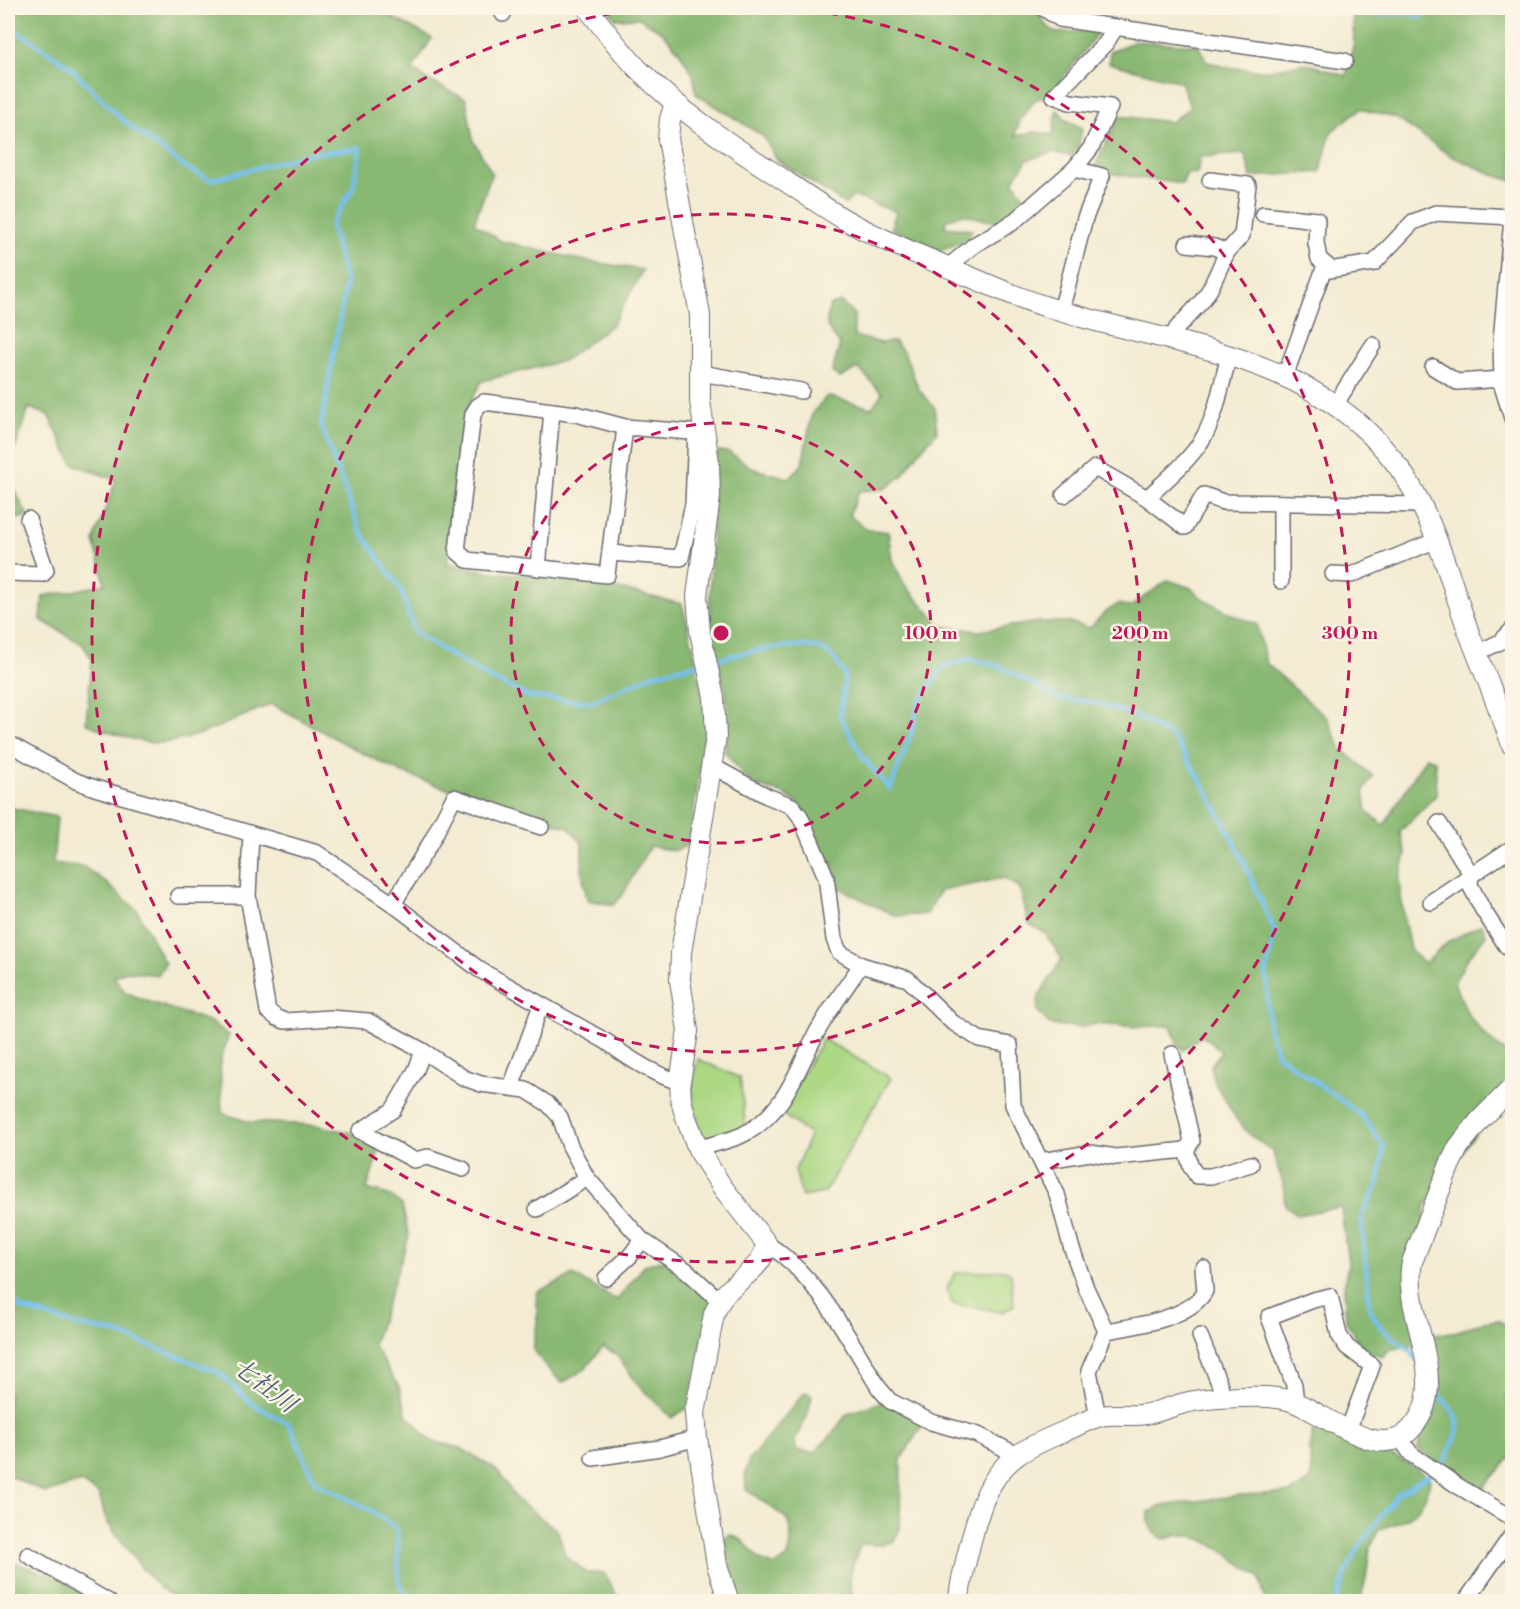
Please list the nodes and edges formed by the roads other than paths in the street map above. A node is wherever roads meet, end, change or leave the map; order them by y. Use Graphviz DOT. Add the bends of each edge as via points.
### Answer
graph roads {
  1 [pos="586,8"];
  2 [pos="1043,8"];
  3 [pos="1116,27"];
  4 [pos="1345,61"];
  5 [pos="675,103"];
  6 [pos="1074,169"];
  7 [pos="1210,180"];
  8 [pos="1263,214"];
  9 [pos="1512,218"];
  10 [pos="1186,244"];
  11 [pos="1227,252"];
  12 [pos="948,267"];
  13 [pos="1331,269"];
  14 [pos="1061,311"];
  15 [pos="1170,341"];
  16 [pos="1373,345"];
  17 [pos="1229,356"];
  18 [pos="1433,367"];
  19 [pos="701,374"];
  20 [pos="1285,376"];
  21 [pos="1505,383"];
  22 [pos="801,391"];
  23 [pos="1335,405"];
  24 [pos="552,411"];
  25 [pos="1512,418"];
  26 [pos="625,427"];
  27 [pos="700,433"];
  28 [pos="1064,495"];
  29 [pos="1148,498"];
  30 [pos="1281,503"];
  31 [pos="1421,505"];
  32 [pos="28,519"];
  33 [pos="1437,540"];
  34 [pos="610,553"];
  35 [pos="538,568"];
  36 [pos="8,573"];
  37 [pos="1333,574"];
  38 [pos="1281,581"];
  39 [pos="1512,630"];
  40 [pos="1477,653"];
  41 [pos="8,743"];
  42 [pos="1512,745"];
  43 [pos="712,766"];
  44 [pos="1439,823"];
  45 [pos="541,827"];
  46 [pos="251,834"];
  47 [pos="1512,848"];
  48 [pos="1472,874"];
  49 [pos="178,896"];
  50 [pos="248,896"];
  51 [pos="1431,902"];
  52 [pos="393,904"];
  53 [pos="1507,947"];
  54 [pos="861,965"];
  55 [pos="541,1005"];
  56 [pos="423,1051"];
  57 [pos="1172,1054"];
  58 [pos="680,1082"];
  59 [pos="511,1087"];
  60 [pos="1512,1089"];
  61 [pos="698,1149"];
  62 [pos="1186,1150"];
  63 [pos="1041,1161"];
  64 [pos="1251,1164"];
  65 [pos="463,1169"];
  66 [pos="587,1178"];
  67 [pos="537,1209"];
  68 [pos="642,1240"];
  69 [pos="766,1243"];
  70 [pos="1203,1268"];
  71 [pos="606,1278"];
  72 [pos="720,1300"];
  73 [pos="1106,1331"];
  74 [pos="1200,1336"];
  75 [pos="1225,1398"];
  76 [pos="1296,1403"];
  77 [pos="1098,1417"];
  78 [pos="1348,1430"];
  79 [pos="697,1438"];
  80 [pos="1405,1446"];
  81 [pos="1017,1455"];
  82 [pos="593,1458"];
  83 [pos="1512,1518"];
  84 [pos="1512,1535"];
  85 [pos="28,1555"];
  86 [pos="109,1602"];
  87 [pos="729,1602"];
  88 [pos="959,1602"];
  89 [pos="1465,1602"];
  1 -- 5 [label="street" via="638,69"];
  2 -- 3 [label="street" via="1060,19"];
  3 -- 4 [label="street"];
  3 -- 6 [label="street" via="1106,43 1054,96 1110,107 1091,148"];
  5 -- 12 [label="street" via="718,137 841,217"];
  5 -- 19 [label="street" via="668,139 700,315"];
  6 -- 12 [label="street" via="1012,223 974,245"];
  6 -- 14 [label="street" via="1102,176 1085,218"];
  7 -- 11 [label="street" via="1248,185 1242,235"];
  8 -- 13 [label="street" via="1317,220 1319,259"];
  9 -- 13 [label="street" via="1436,213 1413,222 1374,262"];
  9 -- 21 [label="street" via="1501,340"];
  10 -- 11 [label="street"];
  11 -- 15 [label="street" via="1202,302"];
  12 -- 14 [label="street"];
  13 -- 20 [label="street" via="1323,271"];
  14 -- 15 [label="street"];
  15 -- 17 [label="street"];
  16 -- 23 [label="street"];
  17 -- 20 [label="street"];
  17 -- 29 [label="street" via="1202,441"];
  18 -- 21 [label="street" via="1457,382"];
  19 -- 22 [label="street"];
  19 -- 27 [label="street"];
  20 -- 23 [label="street"];
  21 -- 25 [label="street"];
  23 -- 31 [label="street" via="1390,456"];
  24 -- 26 [label="street"];
  24 -- 35 [label="street"];
  24 -- 35 [label="street" via="484,402 478,406 473,414 457,550 467,560"];
  26 -- 27 [label="street"];
  26 -- 34 [label="street"];
  27 -- 34 [label="street" via="693,504 681,558"];
  27 -- 43 [label="street" via="709,462 710,497 697,596 700,632 714,697 716,737"];
  28 -- 29 [label="street" via="1095,468"];
  29 -- 30 [label="street" via="1185,527 1204,495 1222,502"];
  30 -- 31 [label="street"];
  30 -- 38 [label="street"];
  31 -- 33 [label="street"];
  32 -- 36 [label="street" via="46,570 44,574"];
  33 -- 37 [label="street" via="1351,574"];
  33 -- 40 [label="street"];
  34 -- 35 [label="street" via="607,575"];
  39 -- 40 [label="street" via="1500,642"];
  40 -- 42 [label="street"];
  41 -- 46 [label="street" via="76,781"];
  43 -- 54 [label="street" via="792,806 800,816 825,877 839,952"];
  43 -- 58 [label="street" via="681,953 680,980 688,1031"];
  44 -- 48 [label="street"];
  45 -- 52 [label="street" via="454,797"];
  46 -- 50 [label="street"];
  46 -- 52 [label="street" via="317,853"];
  47 -- 48 [label="street"];
  48 -- 51 [label="street"];
  48 -- 53 [label="street" via="1470,885"];
  49 -- 50 [label="street"];
  50 -- 56 [label="street" via="268,1011 285,1021 338,1017 368,1021"];
  52 -- 55 [label="street" via="480,970"];
  54 -- 61 [label="street" via="818,1031 779,1104 742,1135"];
  54 -- 63 [label="street" via="908,980 952,1022 979,1039 1010,1045 1013,1105"];
  55 -- 58 [label="street"];
  55 -- 59 [label="street"];
  56 -- 59 [label="street" via="464,1078"];
  56 -- 65 [label="street" via="393,1110 360,1131 414,1160 428,1157"];
  57 -- 62 [label="street" via="1192,1141"];
  58 -- 61 [label="street" via="681,1100"];
  59 -- 66 [label="street" via="526,1090 548,1104 560,1118"];
  60 -- 80 [label="street" via="1459,1146 1412,1262 1411,1296 1426,1359 1427,1401"];
  61 -- 69 [label="street"];
  62 -- 63 [label="street" via="1116,1157 1090,1153"];
  62 -- 64 [label="street" via="1197,1176"];
  63 -- 73 [label="street" via="1056,1194 1086,1288"];
  66 -- 67 [label="street"];
  66 -- 68 [label="street"];
  68 -- 71 [label="street"];
  68 -- 72 [label="street" via="686,1270"];
  69 -- 72 [label="street" via="760,1262"];
  69 -- 81 [label="street" via="811,1283 890,1401 931,1422 978,1435"];
  70 -- 73 [label="street" via="1205,1291 1195,1304 1156,1321"];
  72 -- 79 [label="street" via="710,1328 697,1396"];
  73 -- 77 [label="street" via="1089,1371"];
  74 -- 75 [label="street"];
  75 -- 76 [label="street" via="1273,1398"];
  75 -- 77 [label="street" via="1186,1402 1145,1415"];
  76 -- 78 [label="street"];
  76 -- 78 [label="street" via="1294,1385 1269,1317 1330,1296 1347,1347 1372,1366"];
  77 -- 81 [label="street"];
  78 -- 80 [label="street"];
  79 -- 82 [label="street"];
  79 -- 87 [label="street" via="717,1565"];
  80 -- 83 [label="street" via="1458,1486"];
  81 -- 88 [label="street" via="1001,1469 981,1509"];
  84 -- 89 [label="street"];
  85 -- 86 [label="street"];
}
